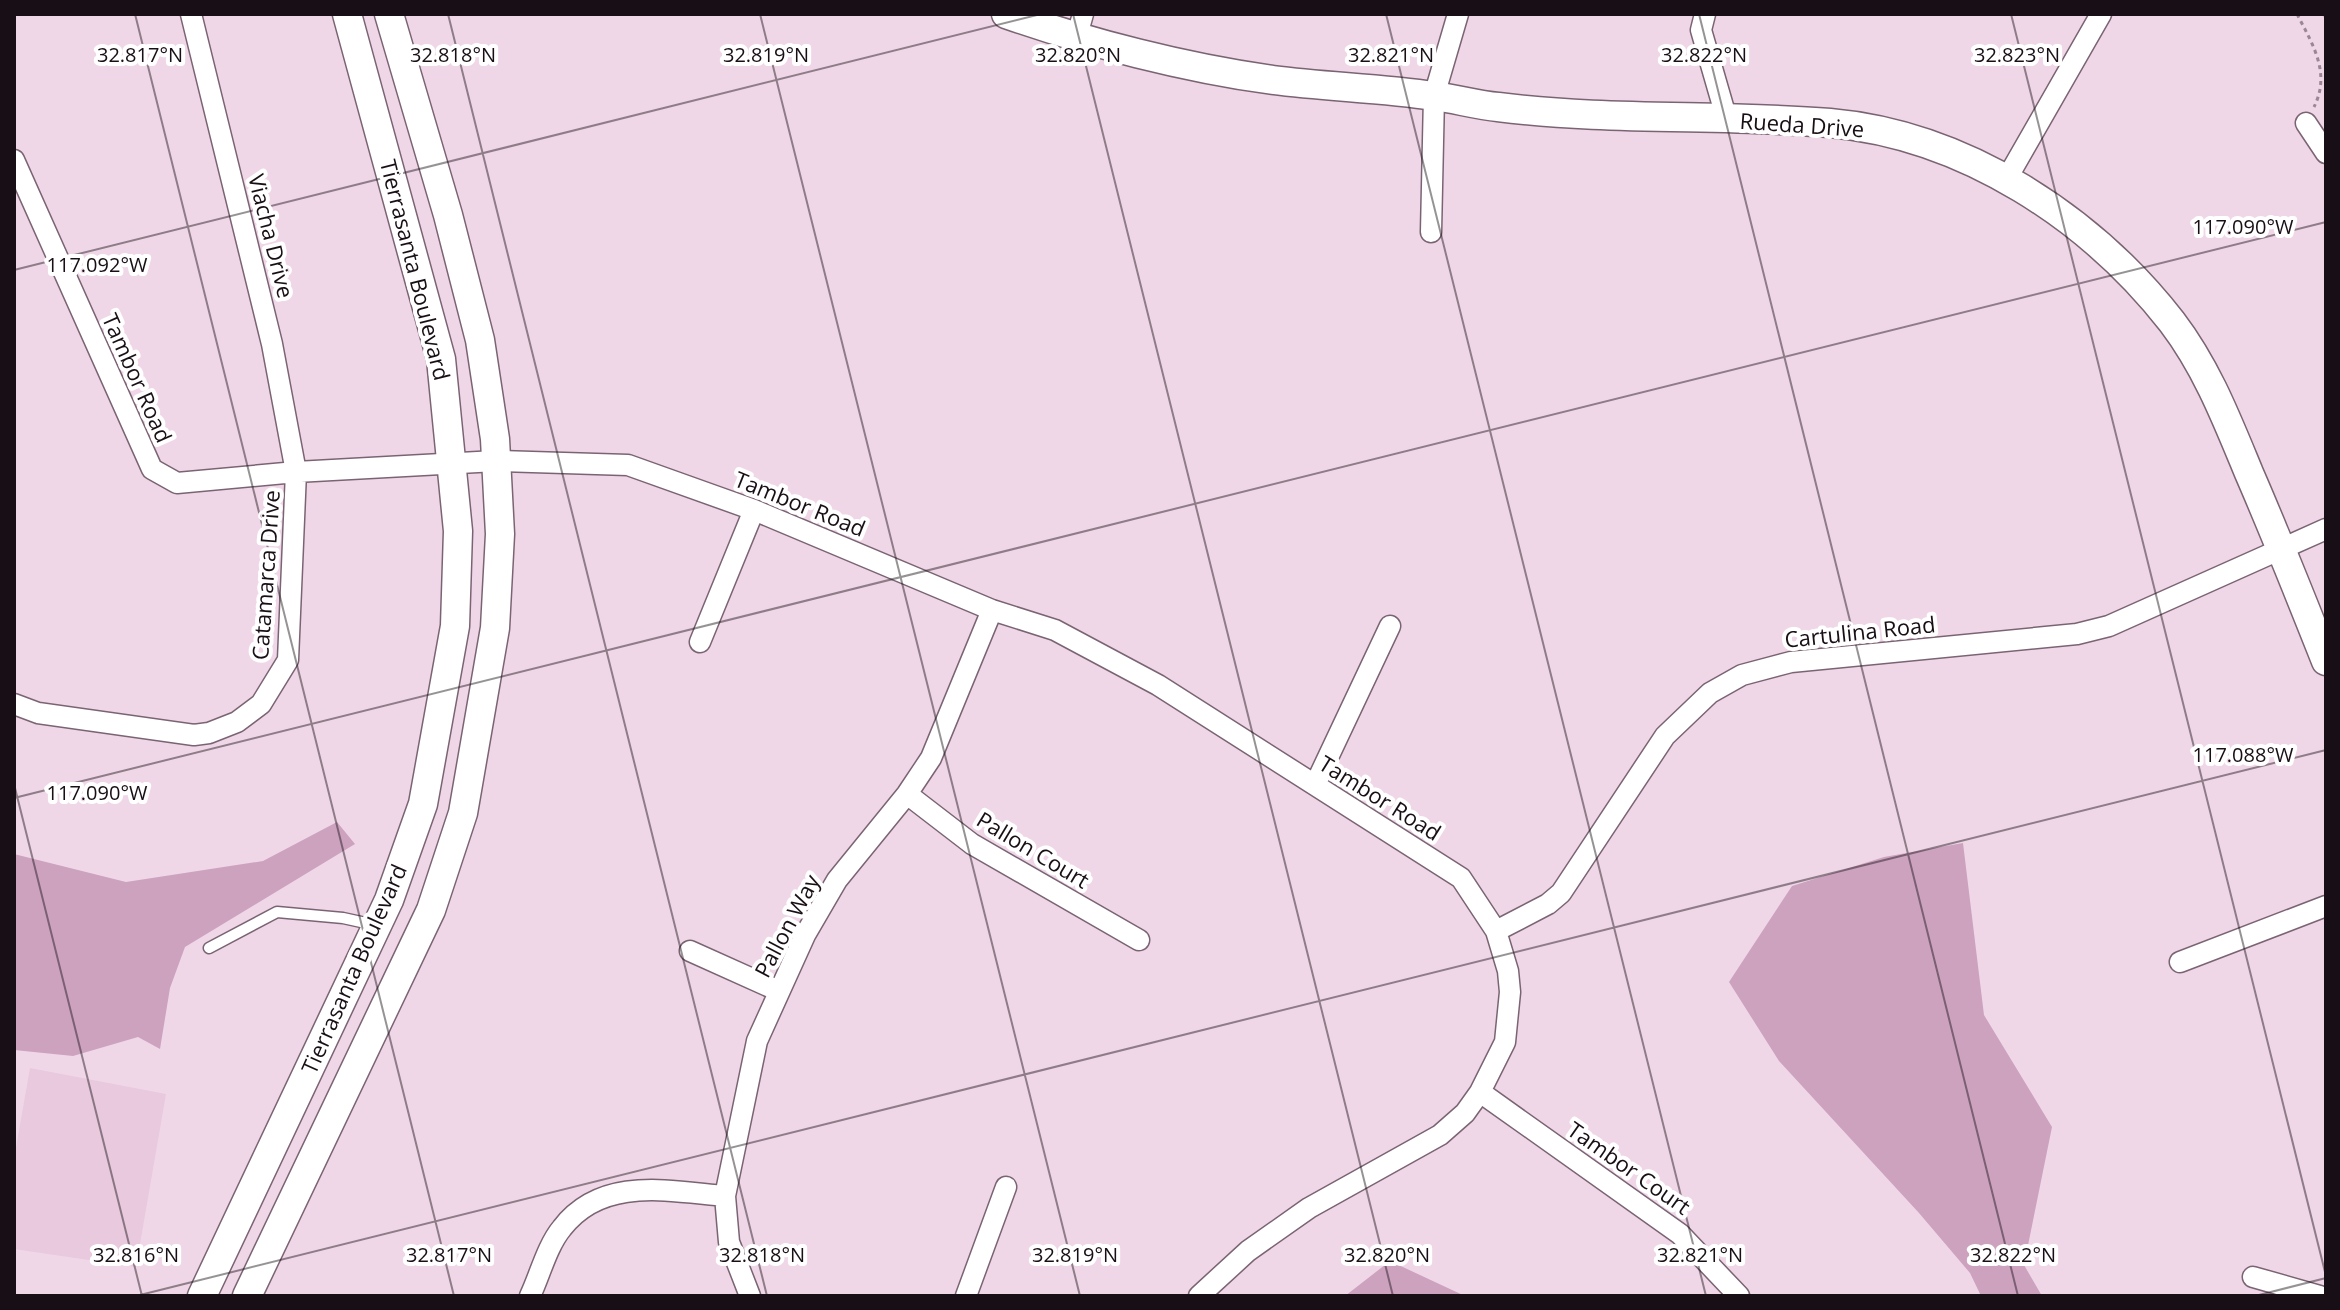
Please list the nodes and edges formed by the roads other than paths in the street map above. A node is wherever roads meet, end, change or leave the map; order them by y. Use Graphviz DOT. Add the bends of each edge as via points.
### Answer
graph roads {
  1 [pos="191,14"];
  2 [pos="347,14"];
  3 [pos="389,14"];
  4 [pos="1006,14"];
  5 [pos="1458,14"];
  6 [pos="1705,14"];
  7 [pos="2101,14"];
  8 [pos="1080,26"];
  9 [pos="1434,96"];
  10 [pos="1727,120"];
  11 [pos="2306,123"];
  12 [pos="2326,153"];
  13 [pos="14,160"];
  14 [pos="2006,180"];
  15 [pos="1431,232"];
  16 [pos="496,461"];
  17 [pos="454,464"];
  18 [pos="296,472"];
  19 [pos="754,510"];
  20 [pos="2326,529"];
  21 [pos="2282,549"];
  22 [pos="992,610"];
  23 [pos="1390,626"];
  24 [pos="700,642"];
  25 [pos="2326,661"];
  26 [pos="14,704"];
  27 [pos="1315,785"];
  28 [pos="907,794"];
  29 [pos="2326,906"];
  30 [pos="377,926"];
  31 [pos="1496,931"];
  32 [pos="1139,940"];
  33 [pos="209,948"];
  34 [pos="690,951"];
  35 [pos="2180,962"];
  36 [pos="779,991"];
  37 [pos="1480,1092"];
  38 [pos="1006,1187"];
  39 [pos="725,1196"];
  40 [pos="2253,1277"];
  41 [pos="202,1296"];
  42 [pos="247,1296"];
  43 [pos="530,1296"];
  44 [pos="750,1296"];
  45 [pos="966,1296"];
  46 [pos="1199,1296"];
  47 [pos="1739,1296"];
  48 [pos="2320,1296"];
  1 -- 18 [label="street, Viacha Drive" via="272,344"];
  2 -- 17 [label="main road, Tierrasanta Boulevard" via="441,359"];
  3 -- 16 [label="main road, Tierrasanta Boulevard" via="480,340"];
  4 -- 8 [label="main road, Rueda Drive"];
  5 -- 9 [label="street"];
  6 -- 10 [label="street" via="1701,30"];
  7 -- 14 [label="street"];
  8 -- 9 [label="main road, Rueda Drive" via="1270,79"];
  9 -- 10 [label="main road, Rueda Drive" via="1497,107"];
  9 -- 15 [label="street"];
  10 -- 14 [label="main road, Rueda Drive" via="1832,123 1888,134"];
  11 -- 12 [label="street"];
  13 -- 18 [label="street, Tambor Road" via="152,469 177,483"];
  14 -- 21 [label="main road, Rueda Drive" via="2105,250 2174,325 2211,383"];
  16 -- 17 [label="street, Tambor Road"];
  16 -- 19 [label="street, Tambor Road" via="628,465"];
  16 -- 42 [label="main road, Tierrasanta Boulevard" via="500,534 495,628 463,813 431,910"];
  17 -- 18 [label="street, Tambor Road"];
  17 -- 30 [label="main road, Tierrasanta Boulevard" via="455,626 423,804"];
  18 -- 26 [label="street, Catamarca Drive" via="288,660 272,691 250,714 194,735 38,713"];
  19 -- 22 [label="street, Tambor Road"];
  19 -- 24 [label="street"];
  20 -- 21 [label="street, Cartulina Road"];
  21 -- 25 [label="main road, Rueda Drive"];
  21 -- 31 [label="street, Cartulina Road" via="2109,626 2077,634 1791,662 1742,675 1710,693 1665,736 1561,893"];
  22 -- 27 [label="street, Tambor Road" via="1055,630 1158,685"];
  22 -- 28 [label="street, Pallon Way" via="931,758"];
  23 -- 27 [label="street"];
  27 -- 31 [label="street, Tambor Road" via="1461,878"];
  28 -- 32 [label="street, Pallon Court" via="972,844"];
  28 -- 36 [label="street, Pallon Way" via="837,880"];
  29 -- 35 [label="street"];
  30 -- 33 [label="lane" via="277,912"];
  30 -- 41 [label="main road, Tierrasanta Boulevard"];
  31 -- 37 [label="street, Tambor Road" via="1510,992 1505,1042"];
  34 -- 36 [label="street"];
  36 -- 39 [label="street, Pallon Way" via="757,1041"];
  37 -- 46 [label="street" via="1440,1135 1309,1208 1248,1251"];
  37 -- 47 [label="street, Tambor Court" via="1680,1234"];
  38 -- 45 [label="street"];
  39 -- 43 [label="street" via="644,1188 583,1206 560,1229"];
  39 -- 44 [label="street, Pallon Way" via="729,1242"];
  40 -- 48 [label="street"];
}
